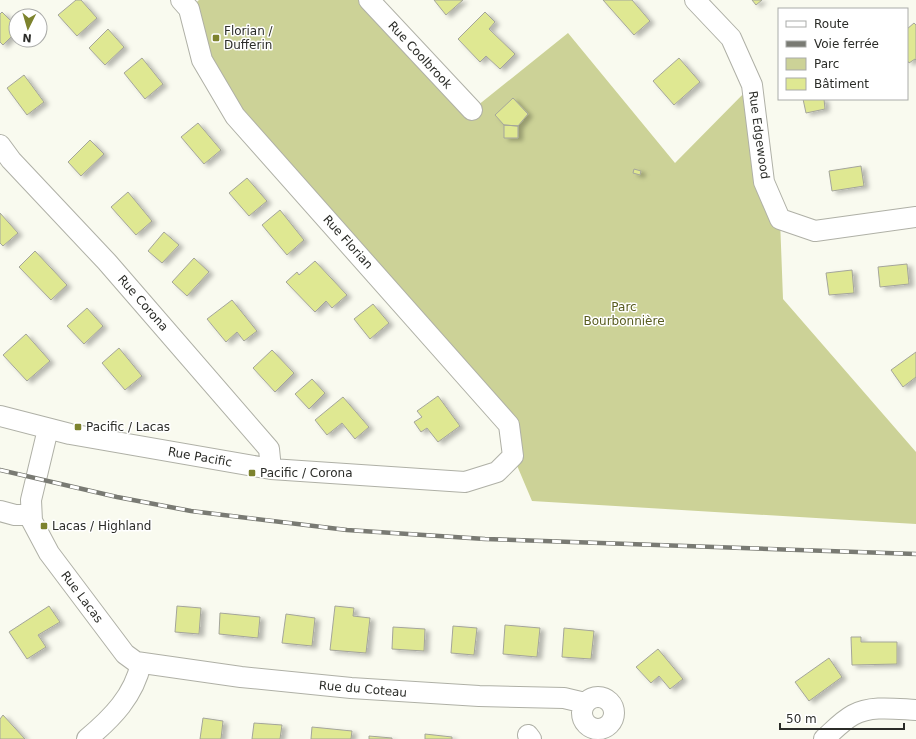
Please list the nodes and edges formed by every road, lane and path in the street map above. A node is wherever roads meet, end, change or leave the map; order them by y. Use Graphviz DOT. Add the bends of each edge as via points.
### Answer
graph roads {
  1 [pos="369,0"];
  2 [pos="695,0"];
  3 [pos="190,3"];
  4 [pos="472,110"];
  5 [pos="0,145"];
  6 [pos="916,217"];
  7 [pos="0,416"];
  8 [pos="48,429"];
  9 [pos="271,469"];
  10 [pos="497,472"];
  11 [pos="0,511"];
  12 [pos="31,516"];
  13 [pos="141,663"];
  14 [pos="585,703"];
  15 [pos="916,710"];
  16 [pos="87,739"];
  17 [pos="824,739"];
  1 -- 4 [label="street, Rue Coolbrook"];
  2 -- 6 [label="street, Rue Edgewood" via="731,38 752,85 764,182 780,219 815,231"];
  3 -- 10 [label="street, Rue Florian" via="202,60 235,116 509,425 513,456"];
  5 -- 9 [label="street, Rue Corona" via="107,262 269,449"];
  7 -- 8 [label="street, Rue Pacific"];
  8 -- 9 [label="street, Rue Pacific"];
  8 -- 12 [label="street, Rue Lacas" via="32,493"];
  9 -- 10 [label="street, Rue Pacific" via="465,482"];
  11 -- 12 [label="street"];
  12 -- 13 [label="street, Rue Lacas" via="37,534 49,553 125,654"];
  13 -- 14 [label="street, Rue du Coteau" via="241,677 358,689 564,698"];
  13 -- 16 [label="street" via="130,694"];
  15 -- 17 [label="street" via="876,709 860,712 847,719"];
}
